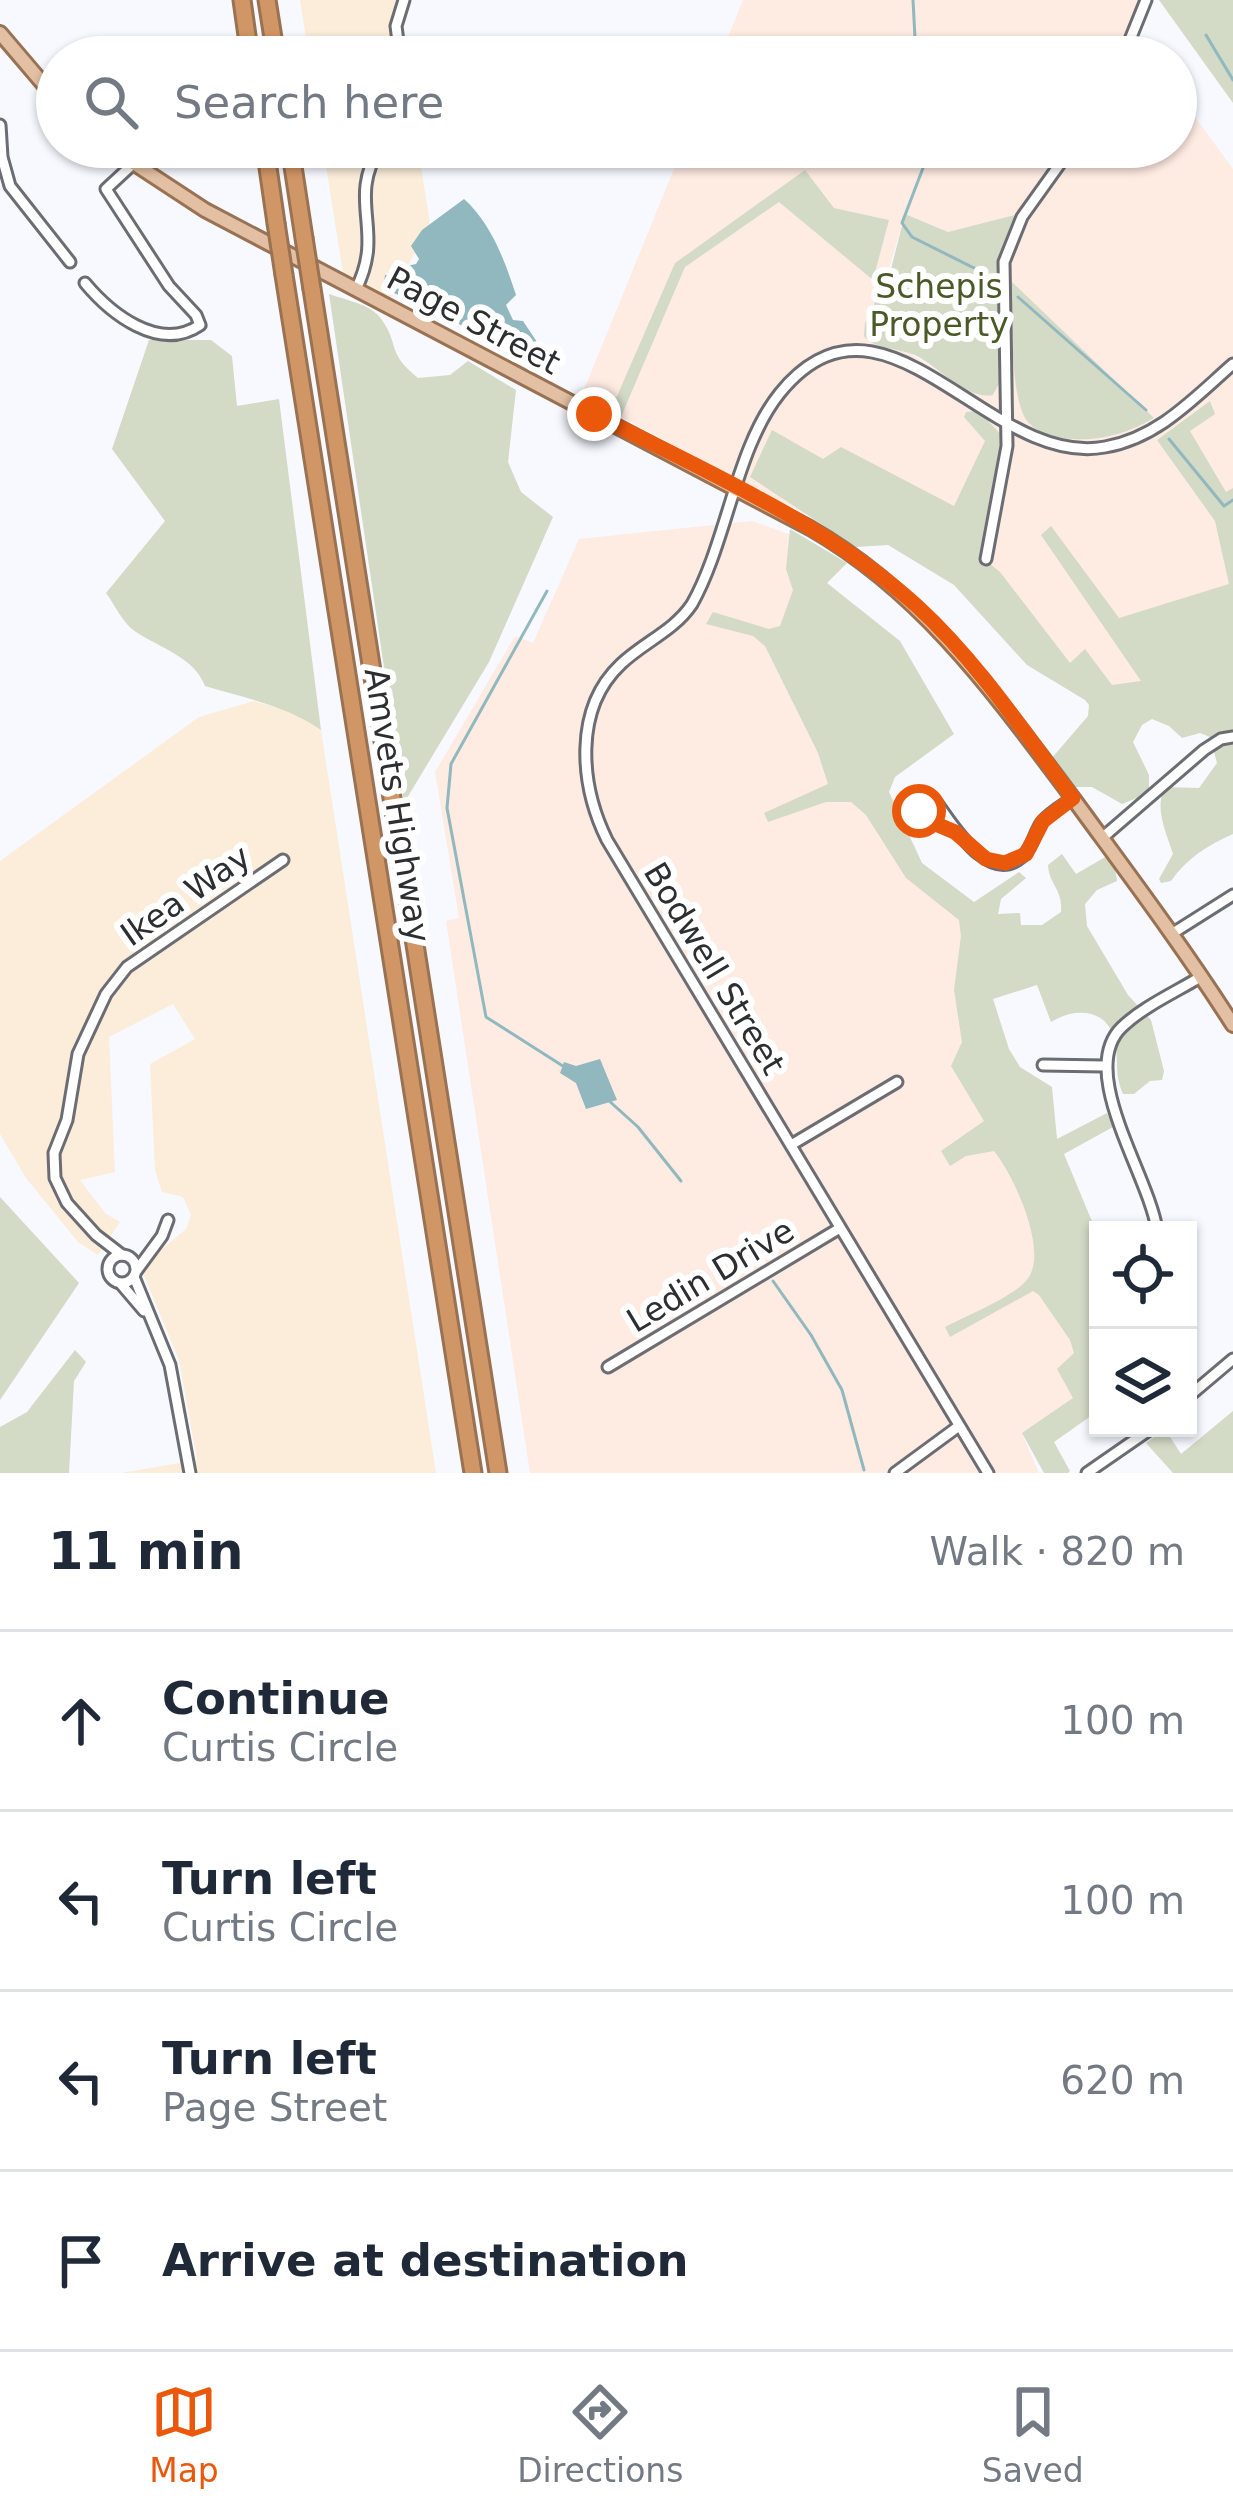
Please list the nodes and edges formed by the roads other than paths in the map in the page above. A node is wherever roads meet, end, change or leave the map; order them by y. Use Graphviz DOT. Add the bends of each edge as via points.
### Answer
graph roads {
  1 [pos="242,0"];
  2 [pos="267,0"];
  3 [pos="404,0"];
  4 [pos="1146,0"];
  5 [pos="0,33"];
  6 [pos="247,36"];
  7 [pos="273,36"];
  8 [pos="397,36"];
  9 [pos="1132,36"];
  10 [pos="36,75"];
  11 [pos="0,125"];
  12 [pos="129,168"];
  13 [pos="139,168"];
  14 [pos="268,168"];
  15 [pos="293,168"];
  16 [pos="370,168"];
  17 [pos="1057,168"];
  18 [pos="70,262"];
  19 [pos="85,283"];
  20 [pos="356,290"];
  21 [pos="1233,364"];
  22 [pos="1007,422"];
  23 [pos="736,489"];
  24 [pos="986,559"];
  25 [pos="1233,737"];
  26 [pos="1075,801"];
  27 [pos="944,813"];
  28 [pos="933,823"];
  29 [pos="955,832"];
  30 [pos="1102,838"];
  31 [pos="283,860"];
  32 [pos="1233,895"];
  33 [pos="1173,933"];
  34 [pos="1202,976"];
  35 [pos="1233,1025"];
  36 [pos="1043,1065"];
  37 [pos="1105,1066"];
  38 [pos="897,1082"];
  39 [pos="791,1145"];
  40 [pos="168,1220"];
  41 [pos="1155,1221"];
  42 [pos="840,1228"];
  43 [pos="96,1235"];
  44 [pos="154,1246"];
  45 [pos="125,1256"];
  46 [pos="109,1263"];
  47 [pos="136,1274"];
  48 [pos="121,1284"];
  49 [pos="151,1320"];
  50 [pos="1233,1359"];
  51 [pos="608,1366"];
  52 [pos="1197,1389"];
  53 [pos="959,1426"];
  54 [pos="1139,1437"];
  55 [pos="190,1473"];
  56 [pos="473,1473"];
  57 [pos="498,1473"];
  58 [pos="895,1473"];
  59 [pos="988,1473"];
  60 [pos="1087,1473"];
  1 -- 6 [label="highway"];
  2 -- 7 [label="highway"];
  3 -- 8 [label="street"];
  4 -- 9 [label="street"];
  5 -- 10 [label="main road"];
  11 -- 18 [label="street" via="10,186"];
  12 -- 19 [label="street" via="106,189 200,321 189,331 139,327 118,319"];
  13 -- 20 [label="main road, Page Street"];
  14 -- 56 [label="highway, Amvets Highway, bridge"];
  15 -- 57 [label="highway, Amvets Highway, bridge"];
  16 -- 20 [label="street" via="370,250"];
  17 -- 22 [label="street" via="1005,258"];
  20 -- 23 [label="main road, Page Street"];
  21 -- 22 [label="street, Bodwell Street" via="1158,428 1117,445 1052,446"];
  22 -- 23 [label="street, Bodwell Street" via="898,358 846,351 816,361 781,391"];
  22 -- 24 [label="street"];
  23 -- 26 [label="main road, Page Street" via="835,543 917,606 973,664"];
  23 -- 39 [label="street, Bodwell Street" via="688,610 601,688 586,754 607,840"];
  25 -- 30 [label="street" via="1204,750"];
  26 -- 29 [label="street" via="1045,819 1026,854 1005,863 986,859"];
  26 -- 30 [label="main road, Page Street"];
  27 -- 28 [label="street"];
  27 -- 28 [label="street" via="934,800 922,802 920,814"];
  27 -- 29 [label="street"];
  28 -- 29 [label="street"];
  30 -- 33 [label="main road, Page Street"];
  31 -- 43 [label="street, Ikea Way" via="132,963 100,1004 76,1062 53,1161 63,1198"];
  32 -- 33 [label="street"];
  33 -- 34 [label="main road, Page Street"];
  34 -- 35 [label="main road, Page Street"];
  34 -- 37 [label="street" via="1120,1029"];
  36 -- 37 [label="street"];
  37 -- 41 [label="street"];
  38 -- 39 [label="street"];
  39 -- 42 [label="street, Bodwell Street"];
  40 -- 44 [label="street"];
  42 -- 51 [label="street, Ledin Drive"];
  42 -- 53 [label="street, Bodwell Street"];
  43 -- 45 [label="street, Ikea Way"];
  43 -- 46 [label="street, Ikea Way"];
  44 -- 45 [label="street"];
  44 -- 47 [label="street"];
  45 -- 46 [label="street"];
  45 -- 47 [label="street, Ikea Way"];
  46 -- 48 [label="street, Ikea Way"];
  47 -- 48 [label="street"];
  47 -- 49 [label="street, Ikea Way"];
  48 -- 49 [label="street, Ikea Way"];
  49 -- 55 [label="street, Ikea Way" via="176,1387"];
  50 -- 52 [label="street"];
  53 -- 58 [label="street"];
  53 -- 59 [label="street, Bodwell Street"];
  54 -- 60 [label="street"];
}
